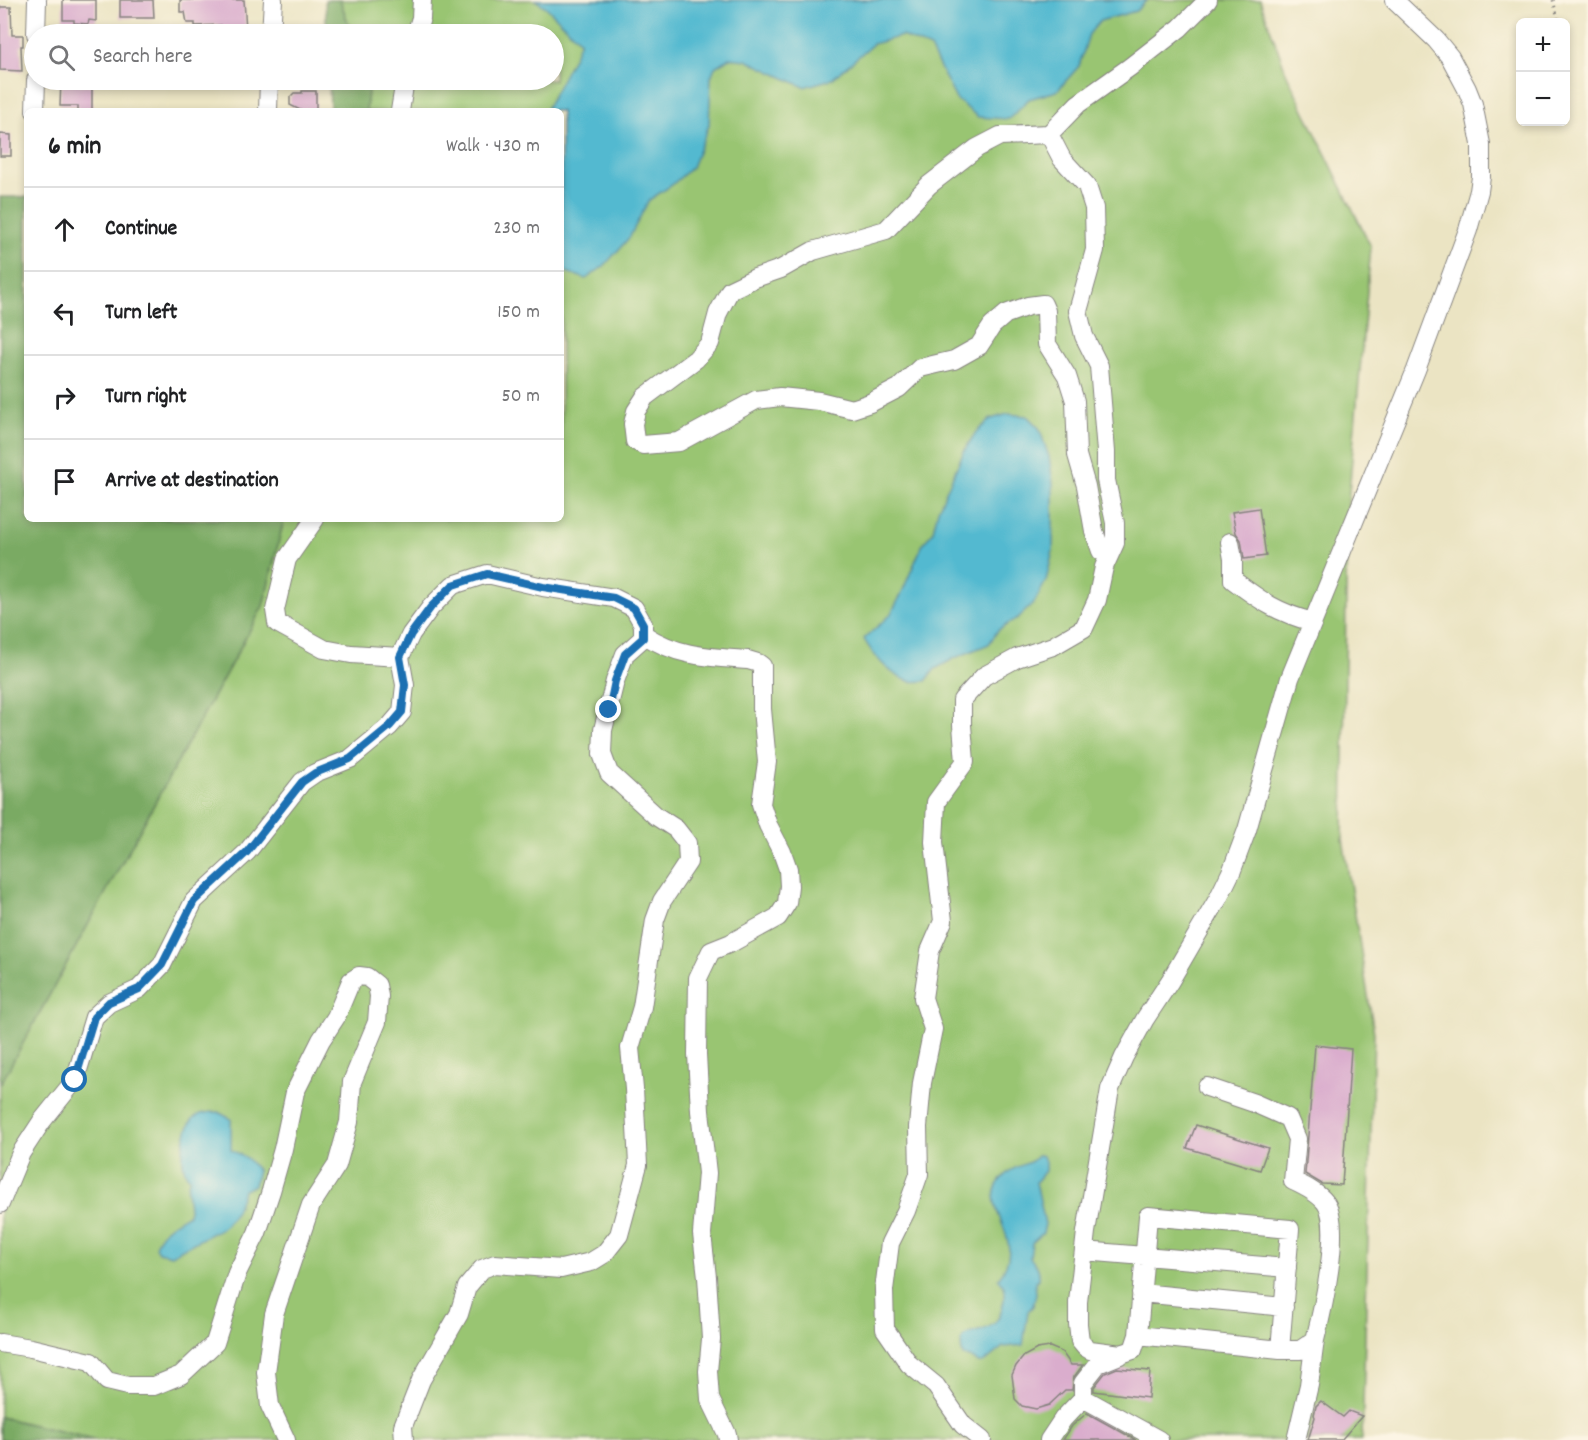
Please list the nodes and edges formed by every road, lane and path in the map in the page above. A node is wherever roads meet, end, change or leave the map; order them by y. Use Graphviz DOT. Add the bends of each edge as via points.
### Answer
graph roads {
  1 [pos="37,0"];
  2 [pos="273,0"];
  3 [pos="422,0"];
  4 [pos="1208,0"];
  5 [pos="1394,0"];
  6 [pos="1553,0"];
  7 [pos="1558,18"];
  8 [pos="36,24"];
  9 [pos="272,24"];
  10 [pos="419,24"];
  11 [pos="36,90"];
  12 [pos="269,90"];
  13 [pos="403,90"];
  14 [pos="35,108"];
  15 [pos="268,108"];
  16 [pos="400,108"];
  17 [pos="1049,134"];
  18 [pos="313,522"];
  19 [pos="1230,542"];
  20 [pos="1109,556"];
  21 [pos="1313,622"];
  22 [pos="643,634"];
  23 [pos="400,657"];
  24 [pos="1207,1087"];
  25 [pos="0,1204"];
  26 [pos="1084,1251"];
  27 [pos="1144,1256"];
  28 [pos="1287,1268"];
  29 [pos="1141,1293"];
  30 [pos="1284,1307"];
  31 [pos="1138,1335"];
  32 [pos="1315,1340"];
  33 [pos="0,1343"];
  34 [pos="1280,1350"];
  35 [pos="1121,1354"];
  36 [pos="1083,1398"];
  37 [pos="286,1440"];
  38 [pos="404,1440"];
  39 [pos="728,1440"];
  40 [pos="982,1440"];
  41 [pos="1049,1440"];
  42 [pos="1159,1440"];
  43 [pos="1296,1440"];
  1 -- 8 [label="street"];
  2 -- 9 [label="street"];
  3 -- 10 [label="street"];
  4 -- 17 [label="street" via="1172,34 1078,104"];
  5 -- 21 [label="street" via="1436,40 1458,71 1478,124 1481,177 1449,285"];
  6 -- 7 [label="path"];
  11 -- 14 [label="street"];
  12 -- 15 [label="street"];
  13 -- 16 [label="street"];
  17 -- 20 [label="street" via="1062,159 1087,186 1094,208 1095,250 1078,311 1084,336 1099,366 1106,480 1114,523"];
  17 -- 20 [label="street" via="1000,136 977,148 929,185 886,230 813,251 730,291 718,313 710,343 696,359 645,397 636,411 635,441 643,445 679,442 756,400 780,397 819,401 852,410 899,388 920,368 954,360 979,346 1006,314 1042,304 1046,311 1047,344 1067,376 1075,401 1077,455 1094,531 1101,550"];
  18 -- 23 [label="street" via="287,559 275,610 277,623 324,649"];
  19 -- 21 [label="street" via="1233,580 1288,616"];
  20 -- 40 [label="street" via="1097,600 1084,628 984,676 962,700 965,762 936,802 934,842 943,921 930,951 923,998 933,1029 922,1083 919,1173 890,1243 884,1290 885,1329 909,1364 936,1386 963,1425"];
  21 -- 26 [label="street" via="1290,678 1232,870 1170,981 1144,1019 1110,1089"];
  22 -- 23 [label="street" via="643,624 634,608 614,598 487,574 453,585 411,634"];
  22 -- 38 [label="street" via="625,654 615,681 603,730 602,754 609,773 676,829 687,843 688,862 662,901 655,920 642,1007 630,1048 638,1166 619,1235 604,1254 591,1262 561,1269 495,1263 482,1269 467,1287 459,1314 421,1380 403,1426"];
  22 -- 39 [label="street" via="687,655 748,660 762,666 767,762 761,804 788,869 787,903 778,917 711,951 698,978 697,1054 707,1173 702,1234 711,1339 708,1371 710,1399"];
  23 -- 25 [label="street" via="405,685 402,712 350,759 302,782 247,852 194,901 162,965 139,989 109,1002 94,1017 75,1080 21,1153"];
  24 -- 32 [label="street" via="1288,1118 1297,1139 1293,1181 1326,1203 1333,1236"];
  26 -- 27 [label="street"];
  26 -- 35 [label="street" via="1078,1302 1080,1341 1090,1350"];
  27 -- 28 [label="street"];
  27 -- 28 [label="street" via="1148,1216 1290,1229"];
  27 -- 29 [label="street"];
  28 -- 30 [label="street"];
  29 -- 30 [label="street"];
  29 -- 31 [label="street"];
  30 -- 34 [label="street"];
  31 -- 34 [label="street"];
  31 -- 35 [label="street" via="1133,1350"];
  32 -- 34 [label="street" via="1300,1350"];
  32 -- 43 [label="street"];
  33 -- 37 [label="street" via="91,1362 107,1380 128,1386 154,1386 181,1375 215,1342 237,1273 257,1233 271,1191 295,1092 351,981 358,976 366,977 377,985 377,1022 352,1082 349,1122 337,1165 311,1205 274,1314 266,1372 270,1406"];
  35 -- 36 [label="street" via="1098,1364 1083,1383"];
  36 -- 41 [label="street"];
  36 -- 42 [label="street"];
}
